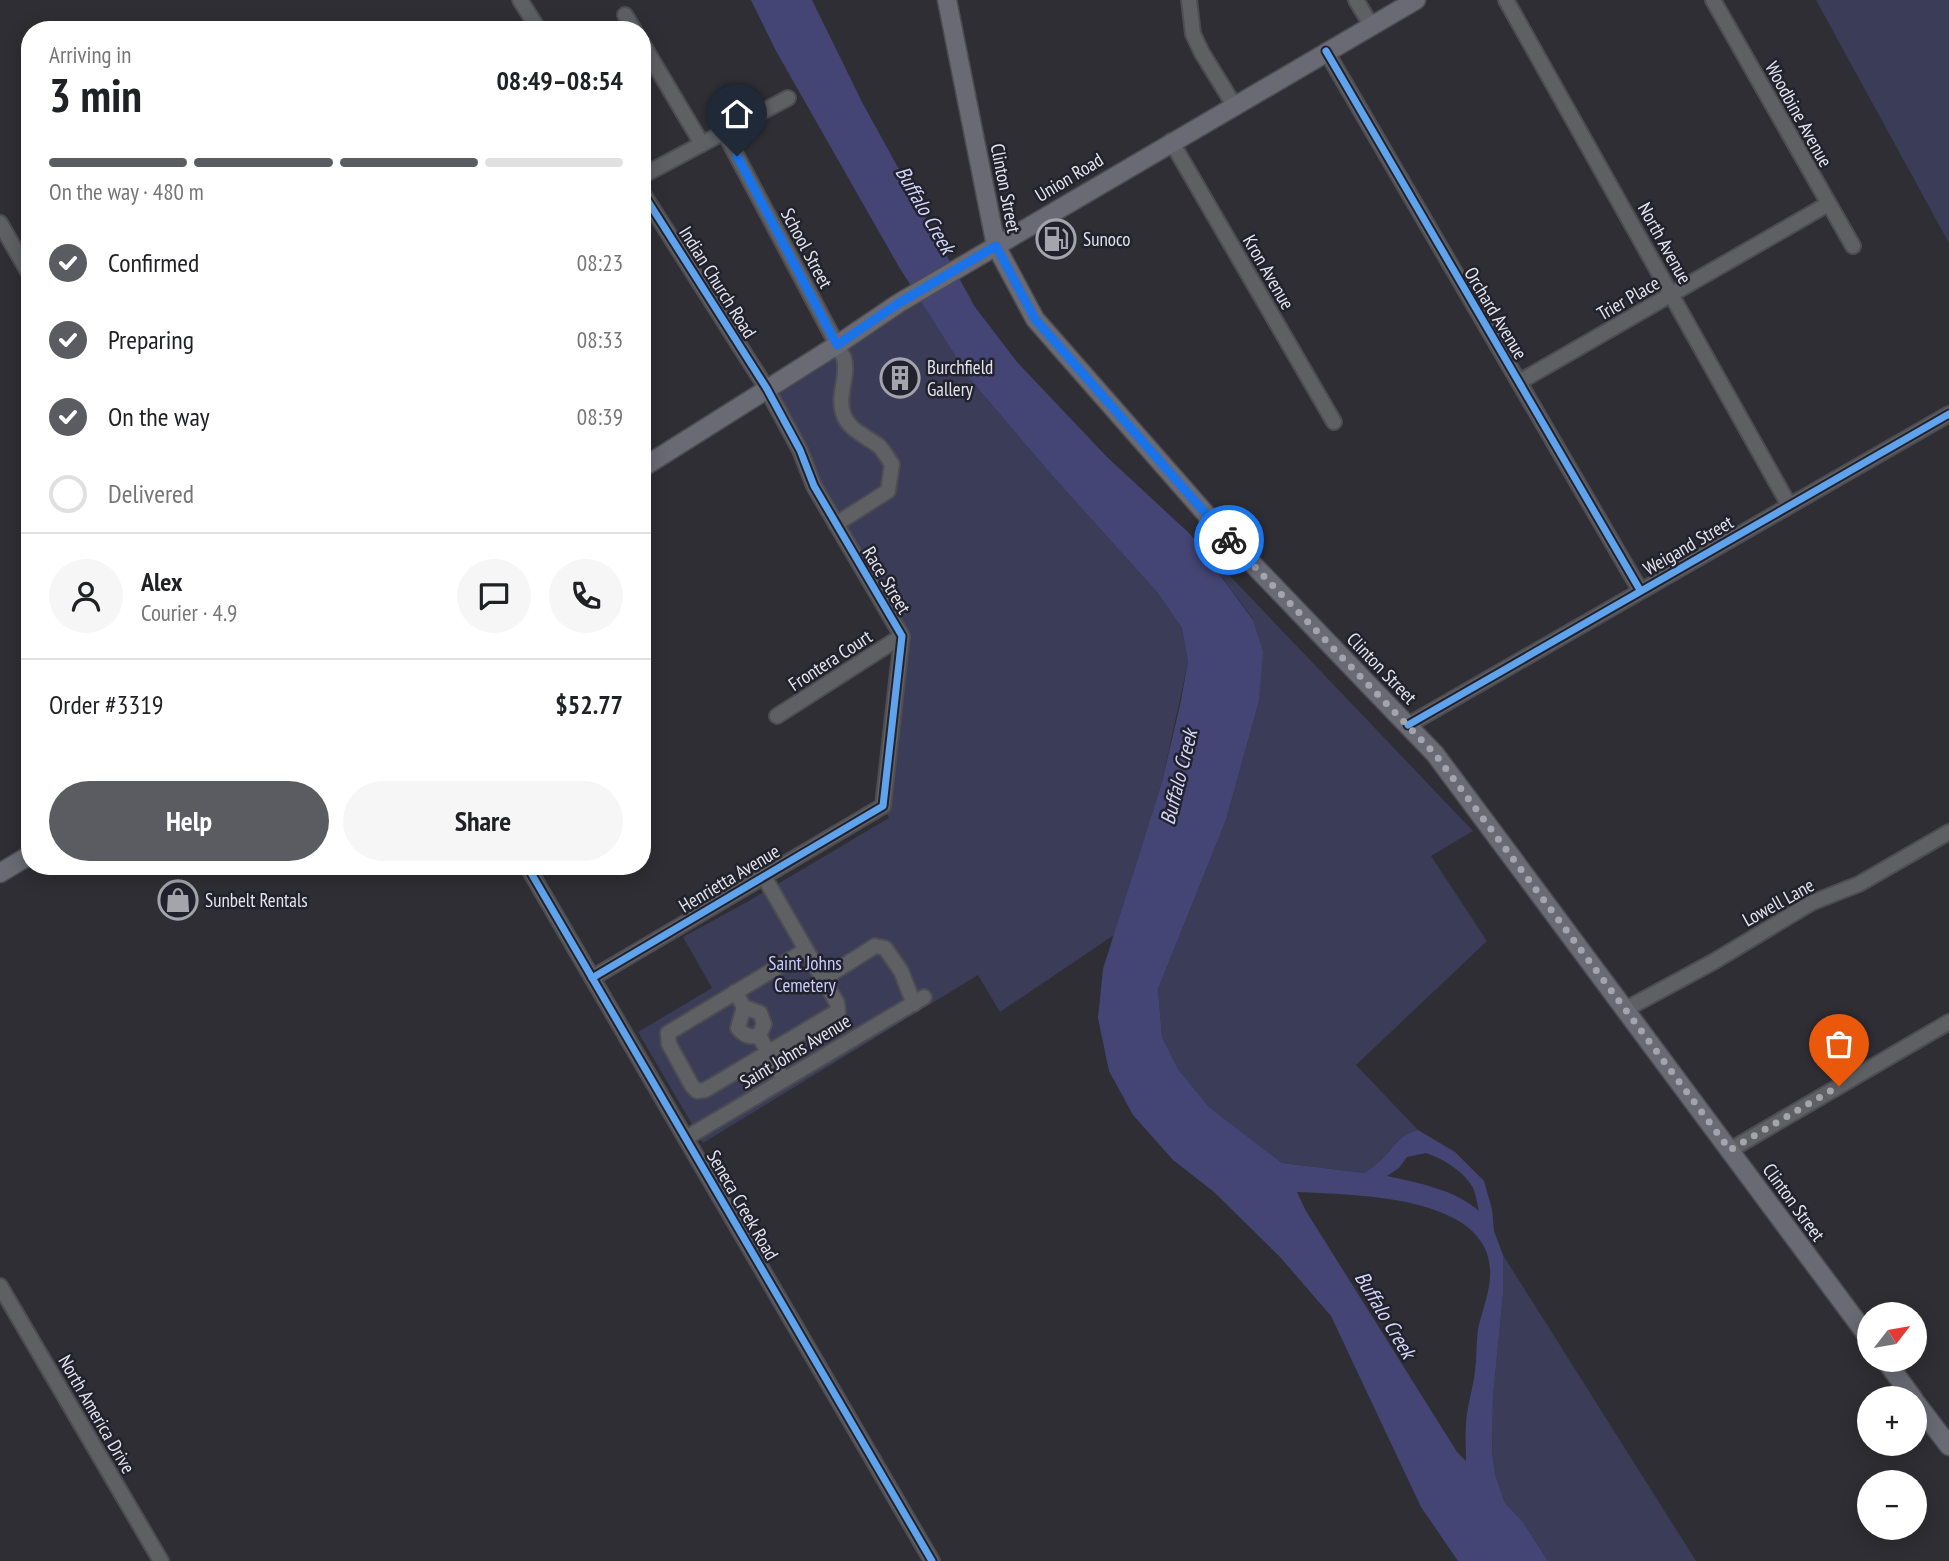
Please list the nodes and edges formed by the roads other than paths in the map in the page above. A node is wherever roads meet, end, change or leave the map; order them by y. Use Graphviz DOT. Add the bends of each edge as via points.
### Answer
graph roads {
  1 [pos="520,0"];
  2 [pos="947,0"];
  3 [pos="1189,0"];
  4 [pos="1356,0"];
  5 [pos="1416,0"];
  6 [pos="1506,0"];
  7 [pos="1713,0"];
  8 [pos="625,15"];
  9 [pos="533,21"];
  10 [pos="629,21"];
  11 [pos="1371,25"];
  12 [pos="1326,51"];
  13 [pos="651,58"];
  14 [pos="788,98"];
  15 [pos="1234,105"];
  16 [pos="724,132"];
  17 [pos="1171,141"];
  18 [pos="702,144"];
  19 [pos="651,171"];
  20 [pos="1828,204"];
  21 [pos="651,205"];
  22 [pos="0,223"];
  23 [pos="996,246"];
  24 [pos="1853,246"];
  25 [pos="21,259"];
  26 [pos="1672,295"];
  27 [pos="837,345"];
  28 [pos="1519,382"];
  29 [pos="767,389"];
  30 [pos="1949,414"];
  31 [pos="1334,422"];
  32 [pos="651,462"];
  33 [pos="1789,505"];
  34 [pos="836,524"];
  35 [pos="1640,590"];
  36 [pos="902,636"];
  37 [pos="778,716"];
  38 [pos="1408,725"];
  39 [pos="883,806"];
  40 [pos="1949,832"];
  41 [pos="21,860"];
  42 [pos="0,873"];
  43 [pos="532,875"];
  44 [pos="763,875"];
  45 [pos="806,950"];
  46 [pos="592,978"];
  47 [pos="823,979"];
  48 [pos="735,992"];
  49 [pos="744,1007"];
  50 [pos="1626,1009"];
  51 [pos="1949,1022"];
  52 [pos="760,1036"];
  53 [pos="769,1052"];
  54 [pos="784,1080"];
  55 [pos="686,1138"];
  56 [pos="1730,1150"];
  57 [pos="0,1286"];
  58 [pos="1857,1322"];
  59 [pos="1927,1416"];
  60 [pos="1949,1446"];
  61 [pos="161,1561"];
  62 [pos="932,1561"];
  1 -- 9 [label="street"];
  2 -- 23 [label="main road, Clinton Street"];
  3 -- 15 [label="street" via="1193,33"];
  4 -- 11 [label="street"];
  5 -- 11 [label="main road, Union Road"];
  6 -- 26 [label="street, North Avenue"];
  7 -- 20 [label="street, Woodbine Avenue"];
  8 -- 10 [label="street"];
  11 -- 12 [label="main road, Union Road"];
  12 -- 15 [label="main road, Union Road"];
  12 -- 28 [label="street, Orchard Avenue"];
  13 -- 18 [label="street"];
  14 -- 16 [label="street"];
  15 -- 17 [label="main road, Union Road"];
  16 -- 18 [label="street"];
  16 -- 27 [label="street, School Street"];
  17 -- 23 [label="main road, Union Road"];
  17 -- 31 [label="street, Kron Avenue"];
  18 -- 19 [label="street"];
  20 -- 24 [label="street, Woodbine Avenue"];
  20 -- 26 [label="street, Trier Place"];
  21 -- 29 [label="street, Indian Church Road"];
  22 -- 25 [label="street"];
  23 -- 27 [label="main road, Union Road"];
  23 -- 38 [label="main road, Clinton Street" via="1035,319 1220,530"];
  26 -- 28 [label="street, Trier Place"];
  26 -- 33 [label="street, North Avenue"];
  27 -- 29 [label="main road, Union Road"];
  27 -- 34 [label="street, School Street" via="846,365 840,393 843,414 892,464 888,491"];
  28 -- 35 [label="street, Orchard Avenue"];
  29 -- 32 [label="main road, Union Road"];
  29 -- 34 [label="street, Race Street"];
  30 -- 33 [label="street, Weigand Street"];
  33 -- 35 [label="street, Weigand Street"];
  34 -- 36 [label="street, Race Street"];
  35 -- 38 [label="street, Weigand Street"];
  36 -- 37 [label="street, Frontera Court"];
  36 -- 39 [label="street, Race Street"];
  38 -- 50 [label="main road, Clinton Street" via="1435,754"];
  39 -- 44 [label="street, Henrietta Avenue"];
  40 -- 50 [label="street, Lowell Lane" via="1859,884 1811,903"];
  41 -- 42 [label="main road"];
  43 -- 46 [label="street, Seneca Creek Road"];
  44 -- 45 [label="street"];
  44 -- 46 [label="street, Henrietta Avenue"];
  45 -- 47 [label="street"];
  45 -- 48 [label="street"];
  46 -- 55 [label="street, Seneca Creek Road"];
  47 -- 53 [label="street" via="838,1011"];
  47 -- 54 [label="street, Saint Johns Avenue" via="874,946 885,948 919,1001"];
  48 -- 49 [label="street"];
  48 -- 53 [label="street" via="668,1033 669,1044 692,1086 705,1090"];
  49 -- 52 [label="street" via="760,1013 764,1024"];
  49 -- 52 [label="street" via="738,1028 751,1037"];
  50 -- 56 [label="main road, Clinton Street"];
  51 -- 56 [label="street"];
  52 -- 53 [label="street"];
  53 -- 54 [label="street"];
  54 -- 55 [label="street, Saint Johns Avenue"];
  55 -- 62 [label="street, Seneca Creek Road"];
  56 -- 58 [label="main road, Clinton Street"];
  57 -- 61 [label="street, North America Drive"];
  59 -- 60 [label="main road"];
}
